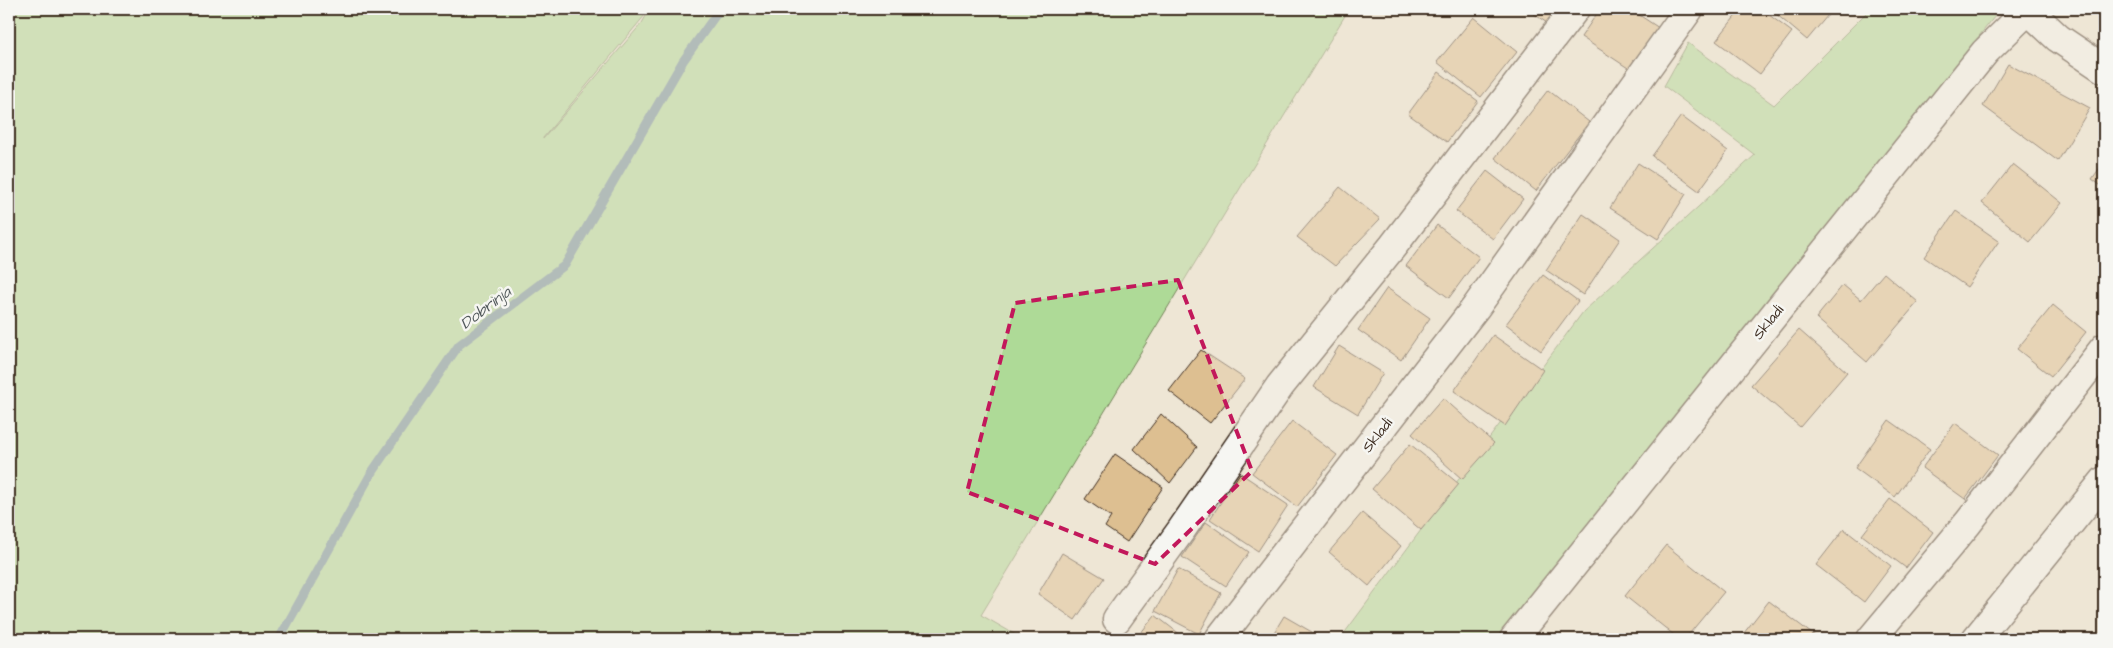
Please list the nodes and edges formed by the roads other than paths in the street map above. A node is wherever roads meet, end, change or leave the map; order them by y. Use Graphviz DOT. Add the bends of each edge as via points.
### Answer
graph roads {
  1 [pos="1575,9"];
  2 [pos="1689,9"];
  3 [pos="2027,9"];
  4 [pos="2104,69"];
  5 [pos="2104,348"];
  6 [pos="2104,481"];
  7 [pos="1117,619"];
  8 [pos="1218,639"];
  9 [pos="1514,639"];
  10 [pos="1871,639"];
  11 [pos="1976,639"];
  1 -- 7 [label="street" via="1393,246 1280,386"];
  2 -- 8 [label="street, Skladi" via="1476,307"];
  3 -- 4 [label="street, Skladi" via="2058,38"];
  3 -- 9 [label="street, Skladi" via="1985,52"];
  5 -- 10 [label="street" via="1968,524"];
  6 -- 11 [label="street"];
}
